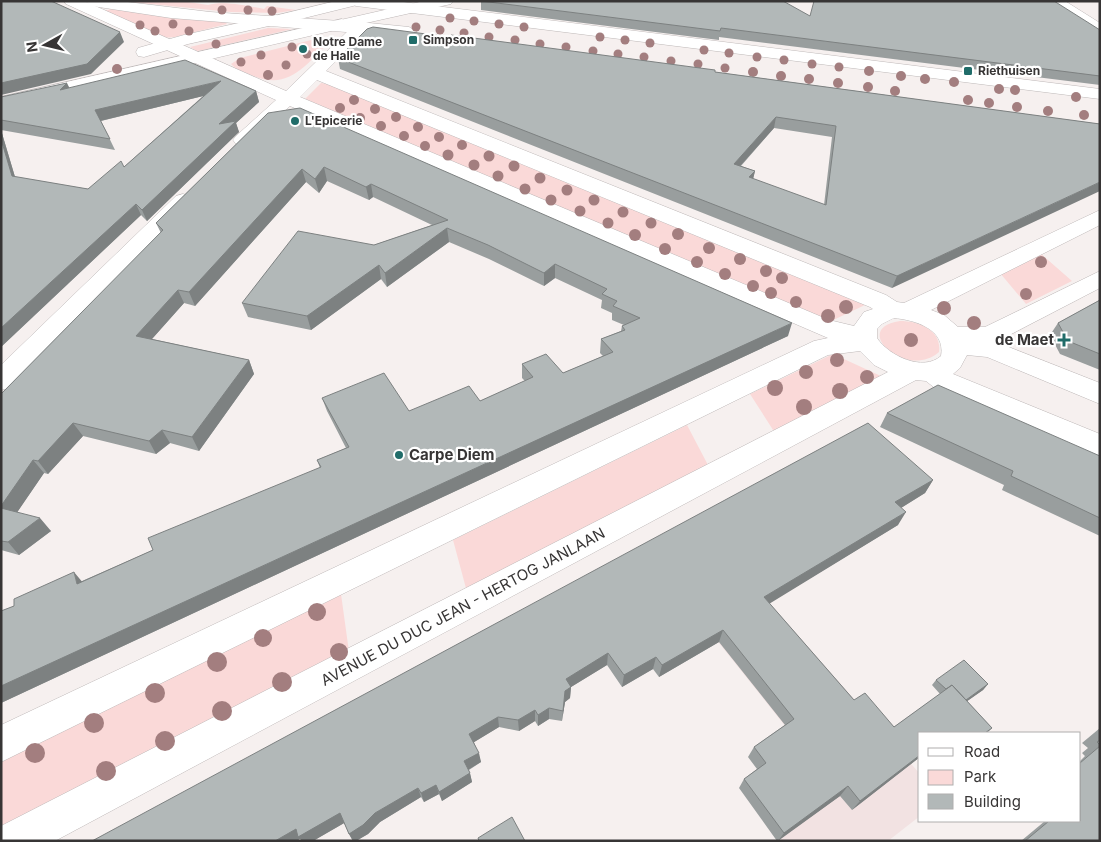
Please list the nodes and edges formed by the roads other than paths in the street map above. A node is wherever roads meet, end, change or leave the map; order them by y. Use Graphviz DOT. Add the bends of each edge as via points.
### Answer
graph roads {
  1 [pos="71,1"];
  2 [pos="92,1"];
  3 [pos="356,1"];
  4 [pos="446,1"];
  5 [pos="1054,1"];
  6 [pos="418,8"];
  7 [pos="276,20"];
  8 [pos="342,24"];
  9 [pos="361,26"];
  10 [pos="1100,30"];
  11 [pos="426,35"];
  12 [pos="167,45"];
  13 [pos="123,56"];
  14 [pos="195,58"];
  15 [pos="314,72"];
  16 [pos="1100,94"];
  17 [pos="289,99"];
  18 [pos="1,102"];
  19 [pos="228,156"];
  20 [pos="200,183"];
  21 [pos="1100,216"];
  22 [pos="1100,278"];
  23 [pos="899,311"];
  24 [pos="865,339"];
  25 [pos="954,340"];
  26 [pos="922,371"];
  27 [pos="1,381"];
  28 [pos="1100,394"];
  29 [pos="1100,446"];
  30 [pos="1,744"];
  31 [pos="14,841"];
  1 -- 12 [label="street"];
  2 -- 7 [label="street" via="167,12"];
  3 -- 6 [label="street"];
  3 -- 7 [label="street"];
  3 -- 8 [label="street" via="368,9"];
  4 -- 6 [label="street"];
  5 -- 10 [label="street"];
  6 -- 8 [label="street"];
  6 -- 16 [label="street"];
  7 -- 8 [label="street"];
  7 -- 12 [label="street"];
  8 -- 9 [label="street"];
  8 -- 14 [label="street"];
  9 -- 11 [label="street"];
  9 -- 15 [label="street"];
  12 -- 13 [label="street"];
  12 -- 14 [label="street"];
  14 -- 17 [label="street"];
  14 -- 18 [label="street"];
  15 -- 17 [label="street"];
  15 -- 23 [label="street"];
  17 -- 19 [label="street" via="269,114"];
  17 -- 24 [label="street" via="820,326"];
  20 -- 27 [label="street"];
  21 -- 23 [label="street"];
  22 -- 25 [label="street" via="990,334"];
  23 -- 24 [label="street" via="875,315 866,324"];
  23 -- 25 [label="street" via="925,316 941,325"];
  24 -- 26 [label="street" via="876,354 892,365"];
  24 -- 30 [label="street" via="823,347"];
  25 -- 26 [label="street" via="955,357 946,366"];
  25 -- 28 [label="street" via="991,349"];
  26 -- 29 [label="street"];
  26 -- 31 [label="street, AVENUE DU DUC JEAN - HERTOG JANLAAN"];
}
